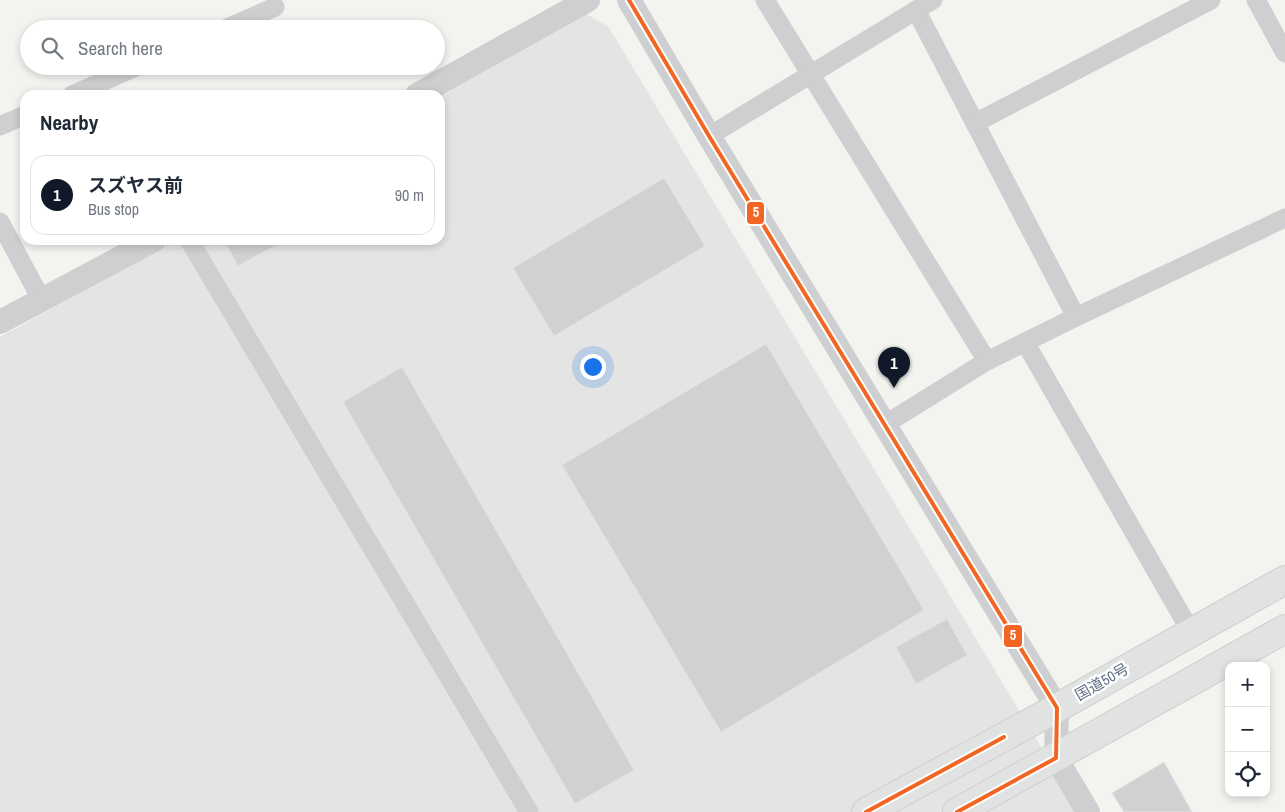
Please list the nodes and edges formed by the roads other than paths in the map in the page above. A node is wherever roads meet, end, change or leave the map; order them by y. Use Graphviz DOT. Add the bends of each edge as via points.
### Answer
graph roads {
  1 [pos="588,0"];
  2 [pos="629,0"];
  3 [pos="765,0"];
  4 [pos="932,0"];
  5 [pos="1211,0"];
  6 [pos="1256,0"];
  7 [pos="277,2"];
  8 [pos="916,10"];
  9 [pos="242,20"];
  10 [pos="1285,53"];
  11 [pos="810,74"];
  12 [pos="118,75"];
  13 [pos="83,90"];
  14 [pos="426,90"];
  15 [pos="20,117"];
  16 [pos="975,123"];
  17 [pos="0,126"];
  18 [pos="709,136"];
  19 [pos="1285,218"];
  20 [pos="0,222"];
  21 [pos="144,245"];
  22 [pos="192,245"];
  23 [pos="40,299"];
  24 [pos="1076,316"];
  25 [pos="0,322"];
  26 [pos="1025,342"];
  27 [pos="987,361"];
  28 [pos="884,425"];
  29 [pos="1285,580"];
  30 [pos="1285,629"];
  31 [pos="1191,632"];
  32 [pos="1056,708"];
  33 [pos="1056,758"];
  34 [pos="529,812"];
  35 [pos="866,812"];
  36 [pos="957,812"];
  37 [pos="1088,812"];
  1 -- 14 [label="street"];
  2 -- 18 [label="street"];
  3 -- 11 [label="street"];
  4 -- 8 [label="street"];
  5 -- 16 [label="street"];
  6 -- 10 [label="street"];
  7 -- 9 [label="street"];
  8 -- 11 [label="street"];
  8 -- 16 [label="street"];
  11 -- 18 [label="street"];
  11 -- 27 [label="street"];
  12 -- 13 [label="street"];
  15 -- 17 [label="street"];
  16 -- 24 [label="street"];
  18 -- 28 [label="street"];
  19 -- 24 [label="street"];
  20 -- 23 [label="street"];
  21 -- 23 [label="street"];
  22 -- 34 [label="street"];
  23 -- 25 [label="street"];
  24 -- 26 [label="street"];
  26 -- 27 [label="street"];
  26 -- 31 [label="street"];
  27 -- 28 [label="street"];
  28 -- 32 [label="street"];
  29 -- 31 [label="highway, 国道50号"];
  30 -- 33 [label="highway"];
  31 -- 32 [label="highway, 国道50号"];
  32 -- 33 [label="street"];
  32 -- 35 [label="highway, 国道50号"];
  33 -- 36 [label="highway"];
  33 -- 37 [label="street"];
}
